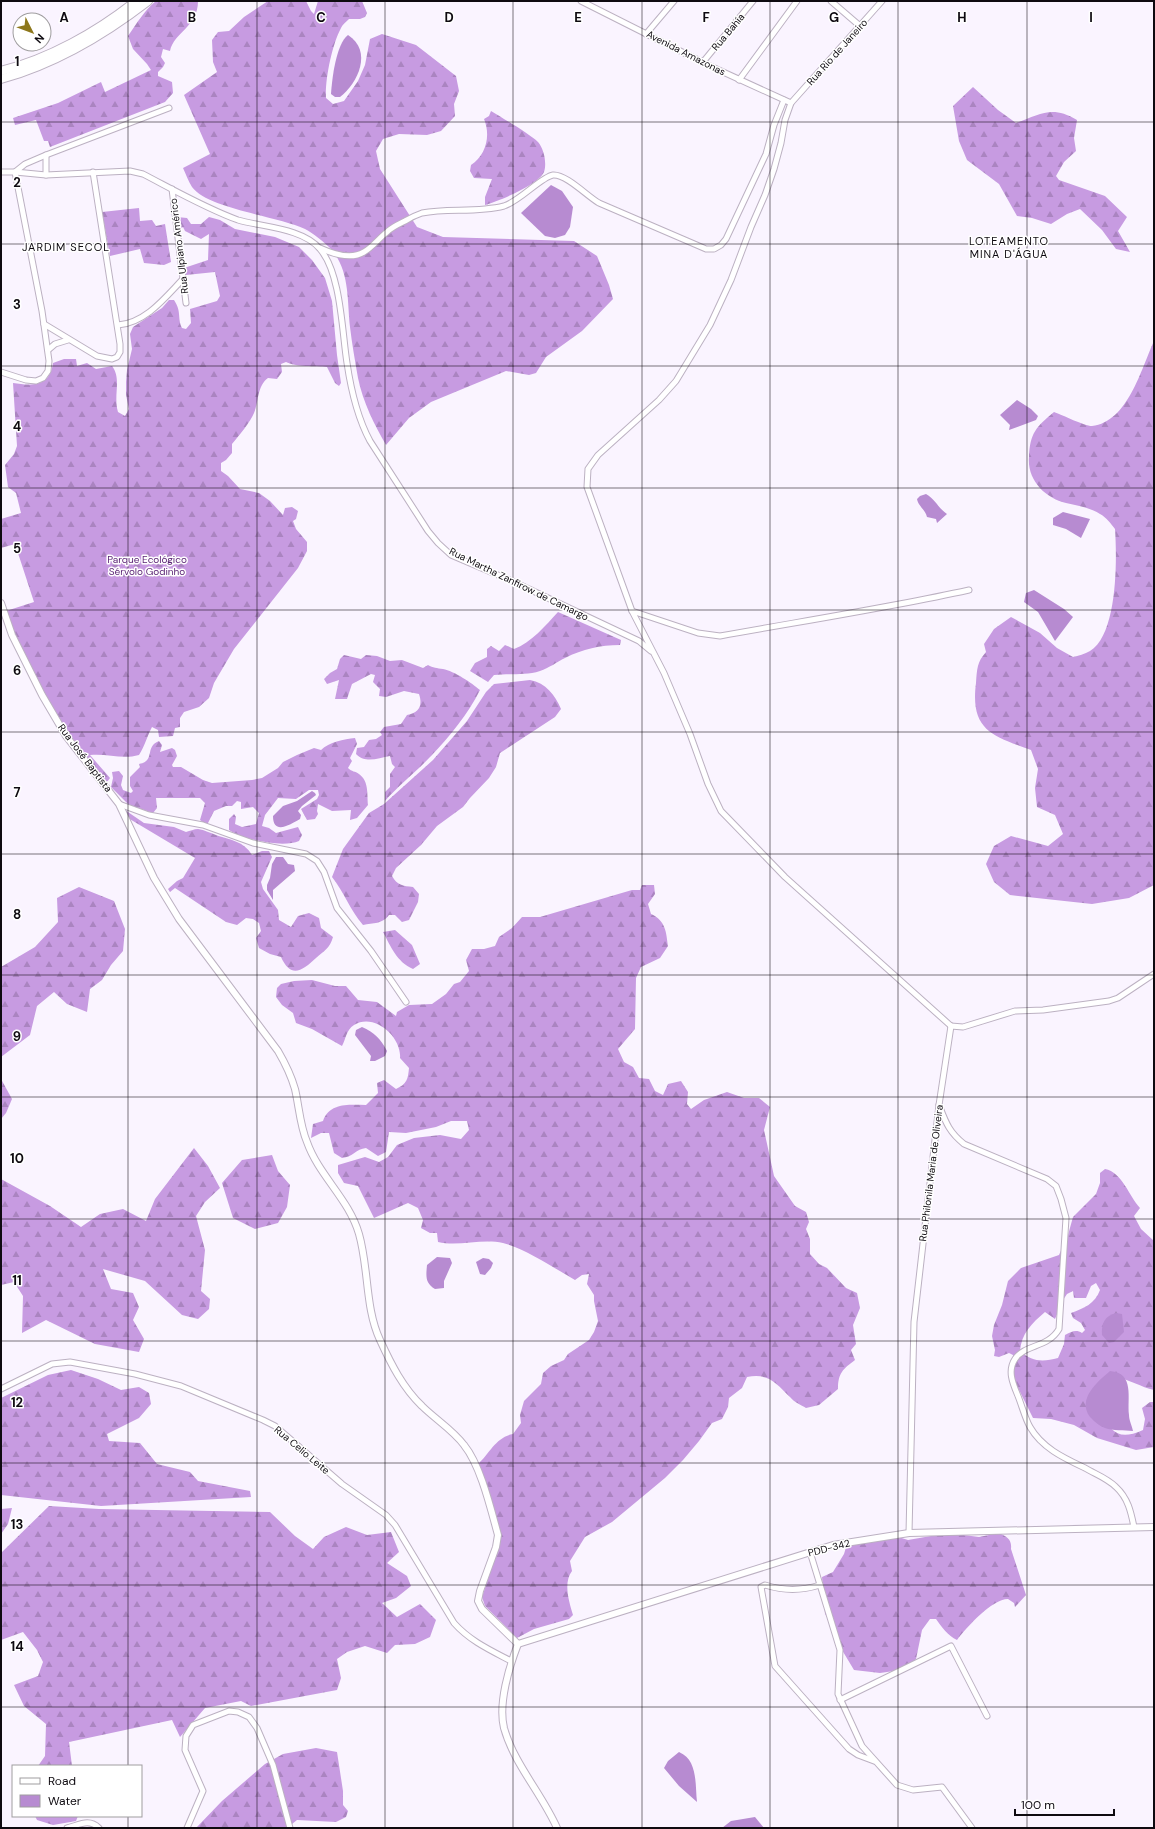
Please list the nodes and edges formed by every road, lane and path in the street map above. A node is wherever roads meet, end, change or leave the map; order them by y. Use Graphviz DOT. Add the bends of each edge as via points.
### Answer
graph roads {
  1 [pos="136,1"];
  2 [pos="148,1"];
  3 [pos="581,1"];
  4 [pos="674,1"];
  5 [pos="753,1"];
  6 [pos="797,1"];
  7 [pos="831,1"];
  8 [pos="882,1"];
  9 [pos="860,26"];
  10 [pos="646,34"];
  11 [pos="703,62"];
  12 [pos="1,71"];
  13 [pos="1,79"];
  14 [pos="739,80"];
  15 [pos="784,100"];
  16 [pos="791,103"];
  17 [pos="169,108"];
  18 [pos="46,155"];
  19 [pos="1,172"];
  20 [pos="15,172"];
  21 [pos="93,172"];
  22 [pos="46,175"];
  23 [pos="172,189"];
  24 [pos="320,248"];
  25 [pos="182,280"];
  26 [pos="186,303"];
  27 [pos="44,324"];
  28 [pos="118,325"];
  29 [pos="68,340"];
  30 [pos="48,350"];
  31 [pos="1,372"];
  32 [pos="969,590"];
  33 [pos="1,603"];
  34 [pos="632,611"];
  35 [pos="653,653"];
  36 [pos="119,804"];
  37 [pos="1154,974"];
  38 [pos="406,1002"];
  39 [pos="951,1026"];
  40 [pos="939,1105"];
  41 [pos="1,1389"];
  42 [pos="1134,1527"];
  43 [pos="1154,1527"];
  44 [pos="909,1533"];
  45 [pos="810,1552"];
  46 [pos="820,1585"];
  47 [pos="518,1644"];
  48 [pos="511,1661"];
  49 [pos="840,1700"];
  50 [pos="987,1716"];
  51 [pos="875,1761"];
  52 [pos="67,1828"];
  53 [pos="99,1828"];
  54 [pos="188,1828"];
  55 [pos="290,1828"];
  56 [pos="557,1828"];
  57 [pos="972,1828"];
  1 -- 12 [label="main road" via="81,38"];
  2 -- 13 [label="main road" via="86,44 50,61"];
  3 -- 10 [label="street, Avenida Amazonas"];
  4 -- 10 [label="street"];
  5 -- 11 [label="street, Rua Bahía"];
  6 -- 14 [label="street"];
  7 -- 9 [label="street"];
  8 -- 9 [label="street, Rua Rio de Janeiro"];
  9 -- 16 [label="street, Rua Rio de Janeiro"];
  10 -- 11 [label="street, Avenida Amazonas"];
  11 -- 14 [label="street, Avenida Amazonas"];
  14 -- 15 [label="street, Avenida Amazonas"];
  15 -- 16 [label="street, Avenida Amazonas"];
  15 -- 24 [label="street" via="770,143 726,239 714,249 690,244 606,206 589,197 566,178 553,176 504,206 421,213 413,216 387,231 364,252 357,255 336,254"];
  16 -- 34 [label="street" via="784,120 781,143 765,195 732,280 710,325 668,391 598,455 588,469 587,487"];
  17 -- 18 [label="street"];
  18 -- 20 [label="street" via="25,164"];
  18 -- 22 [label="street"];
  19 -- 20 [label="street, Rua Martha Zanfirow de Camargo"];
  20 -- 22 [label="street, Rua Martha Zanfirow de Camargo"];
  20 -- 27 [label="street"];
  21 -- 22 [label="street, Rua Martha Zanfirow de Camargo"];
  21 -- 23 [label="street, Rua Martha Zanfirow de Camargo" via="130,171 143,174"];
  21 -- 28 [label="street"];
  23 -- 24 [label="street, Rua Martha Zanfirow de Camargo" via="239,220 294,233"];
  23 -- 25 [label="street, Rua Ulpiano Américo"];
  24 -- 35 [label="street, Rua Martha Zanfirow de Camargo" via="332,271 340,303 347,363 362,426 428,531 451,555 639,641"];
  25 -- 26 [label="street, Rua Ulpiano Américo"];
  25 -- 28 [label="street" via="139,320"];
  27 -- 29 [label="street"];
  27 -- 30 [label="street"];
  28 -- 29 [label="street" via="120,352 112,359 97,356"];
  29 -- 30 [label="street" via="55,344"];
  30 -- 31 [label="street" via="48,371 43,378 36,381 26,380"];
  32 -- 34 [label="street" via="912,603 720,636 698,633"];
  33 -- 36 [label="street, Rua José Baptista" via="12,635 66,736"];
  34 -- 35 [label="street"];
  35 -- 39 [label="street" via="664,673 721,811 785,877"];
  36 -- 38 [label="street" via="149,815 203,826 252,843 306,854 317,861 324,872 337,908"];
  36 -- 47 [label="street, Rua José Baptista" via="154,878 179,919 278,1051 288,1069 295,1089 306,1142 348,1207 358,1233 365,1260 372,1320 380,1340 405,1387 464,1444 474,1461 498,1535 478,1600 482,1609"];
  37 -- 39 [label="street" via="1118,998 1109,1001 1015,1011 963,1027"];
  39 -- 40 [label="street, Rua Philonila Maria de Oliveira"];
  40 -- 42 [label="street" via="947,1126 964,1144 1047,1179 1056,1186 1066,1218 1059,1329 1051,1340 1020,1354 1015,1359 1010,1370 1011,1380 1037,1438 1050,1449 1116,1487 1125,1498"];
  40 -- 44 [label="street, Rua Philonila Maria de Oliveira" via="914,1322"];
  41 -- 48 [label="street, Rua Celio Leite" via="52,1364 70,1362 135,1374 181,1386 275,1426 342,1484 386,1515 395,1525 454,1623 476,1643"];
  42 -- 43 [label="street, PDD-342 / PDD-342"];
  42 -- 44 [label="street, PDD-342 / PDD-342"];
  44 -- 45 [label="street, PDD-342 / PDD-342" via="833,1545"];
  45 -- 46 [label="street"];
  45 -- 47 [label="street, PDD-342 / PDD-342"];
  46 -- 49 [label="street" via="840,1650"];
  46 -- 51 [label="street" via="786,1590 765,1584 761,1587 775,1666 849,1749"];
  47 -- 48 [label="street"];
  48 -- 56 [label="street" via="502,1706 504,1727 510,1744"];
  49 -- 50 [label="street" via="951,1646"];
  49 -- 51 [label="street" via="862,1746"];
  51 -- 57 [label="street" via="897,1785 913,1790 942,1787"];
  52 -- 53 [label="street" via="87,1822"];
  54 -- 55 [label="street" via="203,1792 186,1750 186,1736 193,1725 229,1711 249,1717 257,1728 274,1765"];
}
